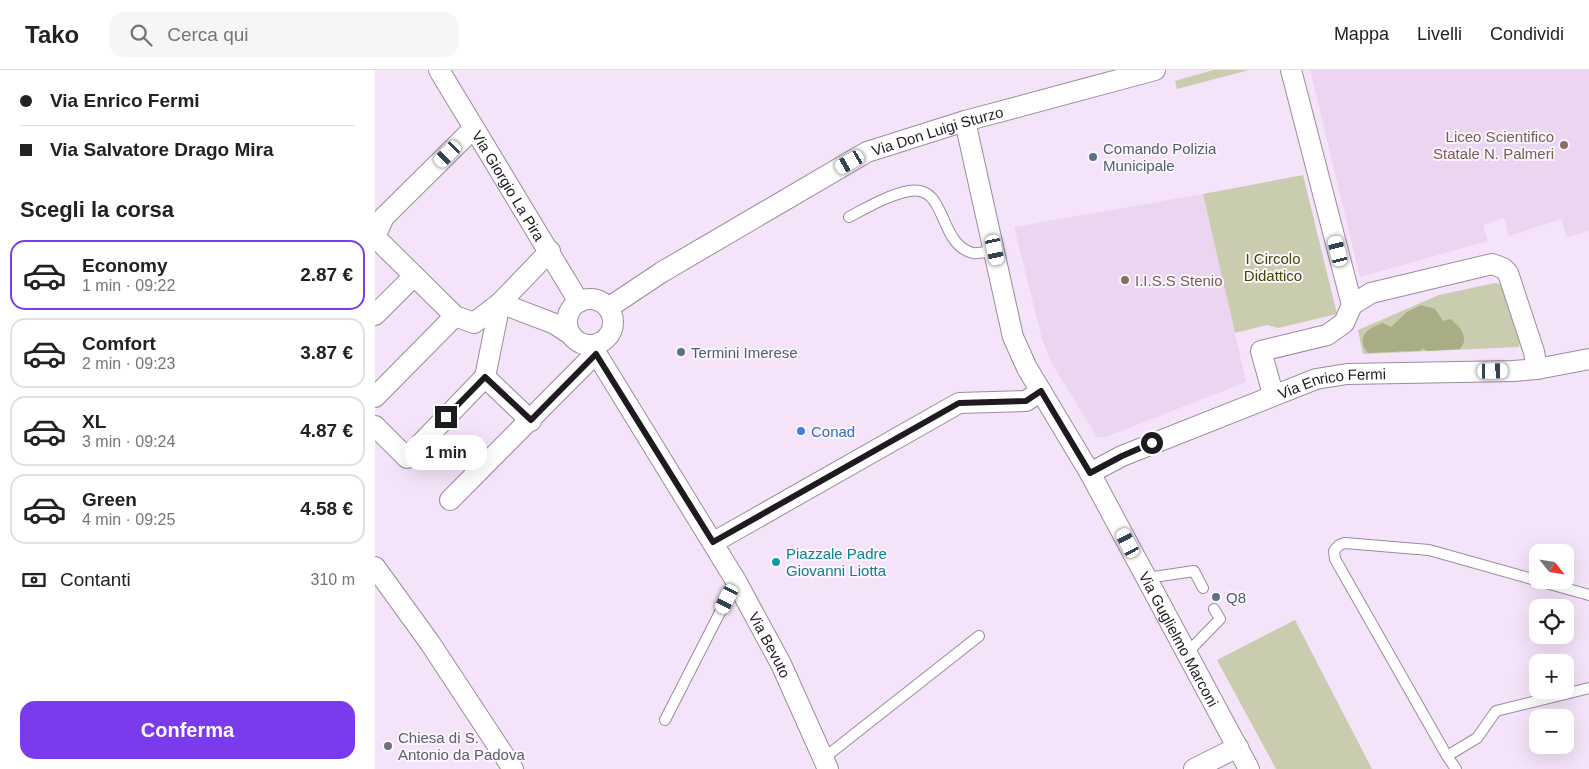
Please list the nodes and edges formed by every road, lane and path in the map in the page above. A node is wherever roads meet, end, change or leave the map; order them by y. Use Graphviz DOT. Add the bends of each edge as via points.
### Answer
graph roads {
  1 [pos="439,70"];
  2 [pos="1155,70"];
  3 [pos="1291,70"];
  4 [pos="965,121"];
  5 [pos="473,129"];
  6 [pos="849,217"];
  7 [pos="375,237"];
  8 [pos="995,250"];
  9 [pos="550,251"];
  10 [pos="414,276"];
  11 [pos="579,302"];
  12 [pos="500,303"];
  13 [pos="1352,305"];
  14 [pos="608,308"];
  15 [pos="375,315"];
  16 [pos="455,316"];
  17 [pos="570,334"];
  18 [pos="595,349"];
  19 [pos="1589,359"];
  20 [pos="1537,369"];
  21 [pos="485,377"];
  22 [pos="1041,391"];
  23 [pos="1273,394"];
  24 [pos="375,397"];
  25 [pos="531,420"];
  26 [pos="378,430"];
  27 [pos="1090,473"];
  28 [pos="450,500"];
  29 [pos="713,542"];
  30 [pos="375,567"];
  31 [pos="1147,578"];
  32 [pos="736,581"];
  33 [pos="1203,588"];
  34 [pos="1589,596"];
  35 [pos="1214,609"];
  36 [pos="979,636"];
  37 [pos="1187,653"];
  38 [pos="1589,688"];
  39 [pos="665,720"];
  40 [pos="1238,747"];
  41 [pos="1447,756"];
  42 [pos="826,763"];
  43 [pos="513,769"];
  44 [pos="1194,769"];
  45 [pos="1249,769"];
  46 [pos="1456,769"];
  1 -- 5 [label="street, Via Giorgio La Pira"];
  2 -- 4 [label="street, Via Don Luigi Sturzo"];
  3 -- 13 [label="street"];
  4 -- 8 [label="street, Via Guglielmo Marconi"];
  4 -- 14 [label="street, Via Don Luigi Sturzo" via="867,152 662,272"];
  5 -- 7 [label="street" via="384,217"];
  5 -- 9 [label="street, Via Giorgio La Pira"];
  6 -- 8 [label="lane" via="888,197 911,190 927,194 937,203 948,234 963,249 974,253"];
  7 -- 10 [label="street"];
  8 -- 22 [label="street, Via Guglielmo Marconi" via="1013,336"];
  9 -- 11 [label="street, Via Giorgio La Pira"];
  9 -- 12 [label="street"];
  10 -- 15 [label="street"];
  10 -- 16 [label="street"];
  11 -- 14 [label="street" via="595,300"];
  11 -- 17 [label="street" via="567,320"];
  12 -- 16 [label="street" via="474,323"];
  12 -- 17 [label="street" via="555,324"];
  12 -- 21 [label="street"];
  13 -- 20 [label="street" via="1371,293 1486,265 1498,265 1510,278"];
  13 -- 23 [label="street" via="1344,323 1327,335 1261,351"];
  14 -- 18 [label="street" via="611,330"];
  16 -- 24 [label="street"];
  17 -- 18 [label="street" via="580,343"];
  18 -- 25 [label="street"];
  18 -- 29 [label="street, Via Bevuto"];
  19 -- 20 [label="street, Via Enrico Fermi"];
  20 -- 23 [label="street, Via Enrico Fermi" via="1339,374"];
  21 -- 25 [label="street"];
  21 -- 26 [label="street" via="407,458"];
  22 -- 27 [label="street, Via Guglielmo Marconi"];
  22 -- 29 [label="street" via="1026,401 959,403"];
  23 -- 27 [label="street, Via Enrico Fermi" via="1122,456"];
  25 -- 28 [label="street"];
  27 -- 31 [label="street, Via Guglielmo Marconi"];
  29 -- 32 [label="street, Via Bevuto"];
  30 -- 43 [label="street" via="430,643"];
  31 -- 33 [label="lane" via="1194,571"];
  31 -- 37 [label="street, Via Guglielmo Marconi"];
  32 -- 39 [label="lane"];
  32 -- 42 [label="street, Via Bevuto" via="781,664"];
  34 -- 41 [label="lane" via="1429,550 1345,543 1336,548 1335,559"];
  35 -- 37 [label="lane" via="1220,619"];
  36 -- 42 [label="lane"];
  37 -- 40 [label="street, Via Guglielmo Marconi"];
  38 -- 41 [label="lane" via="1496,711 1477,738"];
  40 -- 44 [label="street"];
  40 -- 45 [label="street, Via Guglielmo Marconi"];
  41 -- 46 [label="lane"];
}
